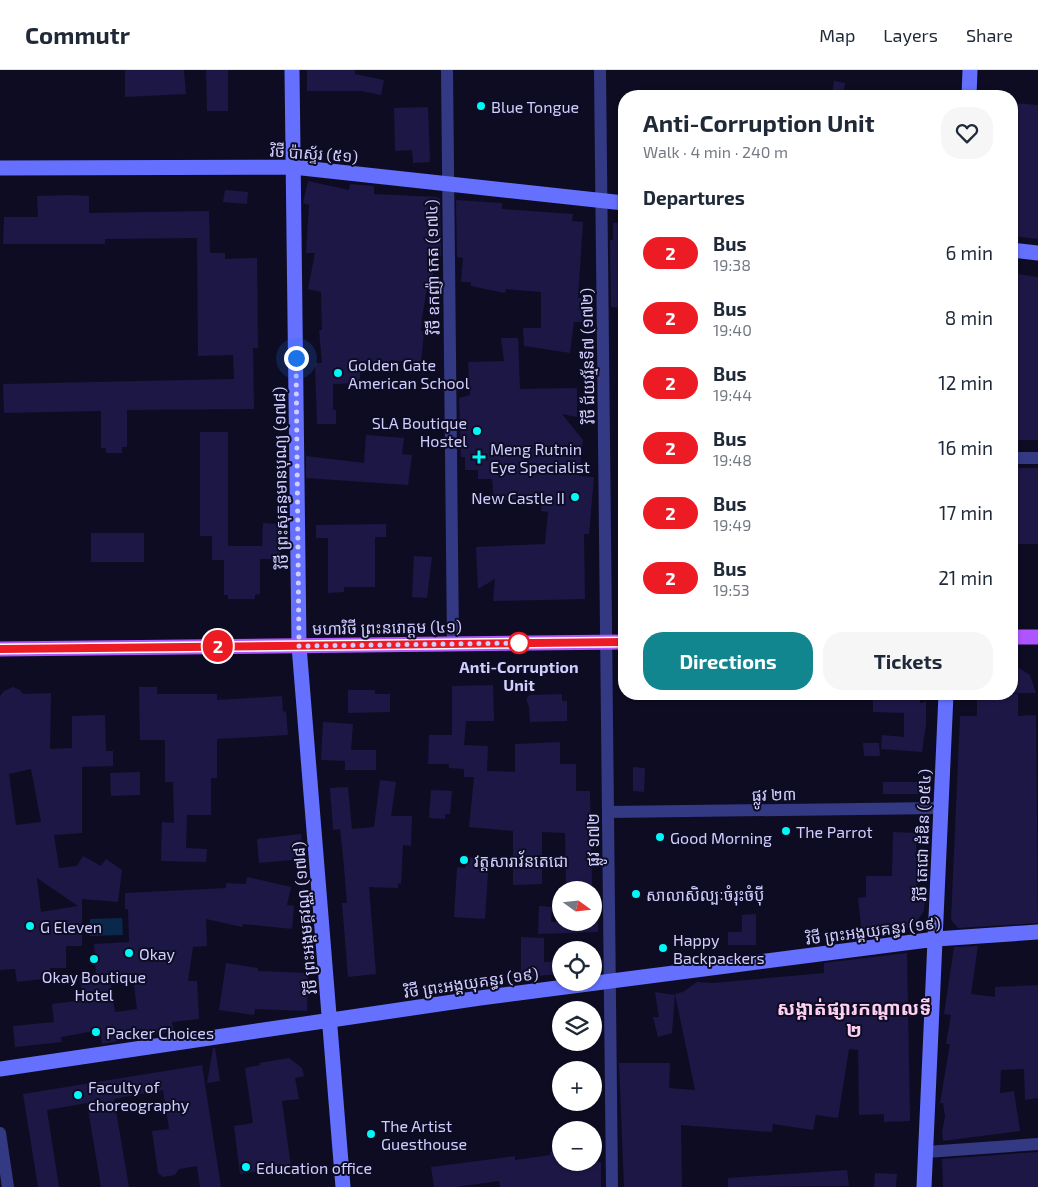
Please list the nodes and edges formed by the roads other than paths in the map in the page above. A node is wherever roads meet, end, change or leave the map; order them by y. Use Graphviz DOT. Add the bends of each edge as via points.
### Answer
graph roads {
  1 [pos="292,70"];
  2 [pos="447,70"];
  3 [pos="600,70"];
  4 [pos="970,70"];
  5 [pos="969,90"];
  6 [pos="293,167"];
  7 [pos="0,168"];
  8 [pos="448,184"];
  9 [pos="602,200"];
  10 [pos="618,202"];
  11 [pos="1018,251"];
  12 [pos="1038,253"];
  13 [pos="1018,458"];
  14 [pos="1038,458"];
  15 [pos="1018,637"];
  16 [pos="1038,637"];
  17 [pos="607,642"];
  18 [pos="618,642"];
  19 [pos="453,644"];
  20 [pos="299,646"];
  21 [pos="0,649"];
  22 [pos="946,700"];
  23 [pos="940,808"];
  24 [pos="608,812"];
  25 [pos="1038,932"];
  26 [pos="936,939"];
  27 [pos="610,981"];
  28 [pos="330,1020"];
  29 [pos="0,1068"];
  30 [pos="0,1133"];
  31 [pos="1038,1144"];
  32 [pos="926,1152"];
  33 [pos="8,1187"];
  34 [pos="343,1187"];
  35 [pos="612,1187"];
  36 [pos="924,1187"];
  1 -- 6 [label="street, វិថី ព្រះសុគន្ធមានបុណ្យ (១៧៨)"];
  2 -- 8 [label="street, វិថី ឧកញ៉ា កេត (១៧៤)"];
  3 -- 9 [label="street, វិថី ជ័យវរ្ម័នទី៧ (១៧២)"];
  4 -- 5 [label="street"];
  6 -- 7 [label="street, វិថី ប៉ាស្ទ័រ (៥១)"];
  6 -- 8 [label="street, វិថី ប៉ាស្ទ័រ (៥១)"];
  6 -- 20 [label="street, វិថី ព្រះសុគន្ធមានបុណ្យ (១៧៨)"];
  8 -- 9 [label="street, វិថី ប៉ាស្ទ័រ (៥១)"];
  8 -- 19 [label="street, វិថី ឧកញ៉ា កេត (១៧៤)"];
  9 -- 10 [label="street, វិថី ប៉ាស្ទ័រ (៥១)"];
  9 -- 17 [label="street, វិថី ជ័យវរ្ម័នទី៧ (១៧២)"];
  11 -- 12 [label="street"];
  13 -- 14 [label="street"];
  15 -- 16 [label="main road"];
  17 -- 18 [label="main road, មហាវិថី ព្រះនរោត្តម (៤១)"];
  17 -- 19 [label="main road, មហាវិថី ព្រះនរោត្តម (៤១)"];
  17 -- 24 [label="street, ផ្លូវ ១៧២"];
  19 -- 20 [label="main road, មហាវិថី ព្រះនរោត្តម (៤១)"];
  20 -- 21 [label="main road, មហាវិថី ព្រះនរោត្តម (៤១)"];
  20 -- 28 [label="street, វិថី ព្រះអង្គមគ្គវណ្ណ (១៧៨)"];
  22 -- 23 [label="street, វិថី តេជោ ដំឌិន (១៥៤)"];
  23 -- 24 [label="street, ផ្លូវ ២៣"];
  23 -- 26 [label="street, វិថី តេជោ ដំឌិន (១៥៤)"];
  24 -- 27 [label="street, ផ្លូវ ១៧២"];
  25 -- 26 [label="street, វិថី ព្រះអង្គយុគន្ធរ (១៩)"];
  26 -- 27 [label="street, វិថី ព្រះអង្គយុគន្ធរ (១៩)"];
  26 -- 32 [label="street, វិថី តេជោ ដំឌិន (១៥៤)"];
  27 -- 28 [label="street, វិថី ព្រះអង្គយុគន្ធរ (១៩)"];
  27 -- 35 [label="street, ផ្លូវ ១៧២"];
  28 -- 29 [label="street, វិថី ព្រះអង្គយុគន្ធរ (១៩)"];
  28 -- 34 [label="street, វិថី ព្រះអង្គមគ្គវណ្ណ (១៧៨)"];
  30 -- 33 [label="street"];
  31 -- 32 [label="street"];
  32 -- 36 [label="street, វិថី តេជោ ដំឌិន (១៥៤)"];
}
